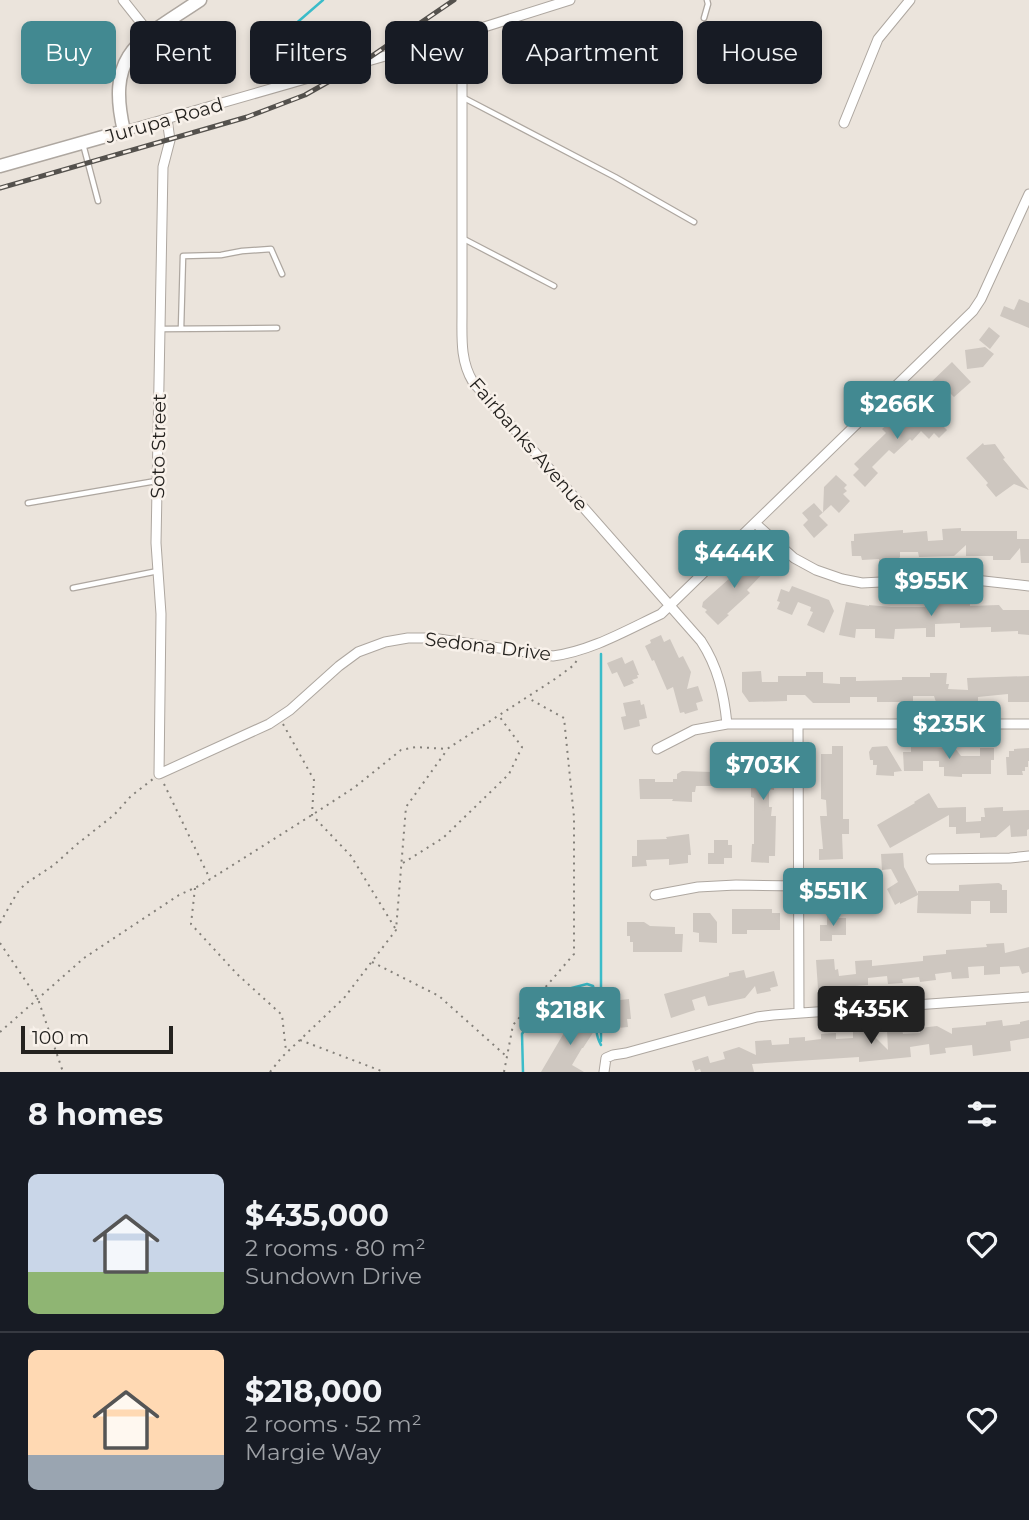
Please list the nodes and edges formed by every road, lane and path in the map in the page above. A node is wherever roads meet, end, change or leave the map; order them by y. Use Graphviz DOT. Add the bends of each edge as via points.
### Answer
graph roads {
  1 [pos="123,0"];
  2 [pos="200,0"];
  3 [pos="570,0"];
  4 [pos="707,0"];
  5 [pos="910,0"];
  6 [pos="704,18"];
  7 [pos="140,21"];
  8 [pos="169,21"];
  9 [pos="488,26"];
  10 [pos="130,53"];
  11 [pos="385,56"];
  12 [pos="462,84"];
  13 [pos="462,97"];
  14 [pos="167,119"];
  15 [pos="845,122"];
  16 [pos="124,131"];
  17 [pos="83,143"];
  18 [pos="0,166"];
  19 [pos="1029,194"];
  20 [pos="99,201"];
  21 [pos="694,222"];
  22 [pos="462,237"];
  23 [pos="282,274"];
  24 [pos="554,286"];
  25 [pos="181,328"];
  26 [pos="277,328"];
  27 [pos="160,329"];
  28 [pos="157,481"];
  29 [pos="28,503"];
  30 [pos="755,523"];
  31 [pos="158,571"];
  32 [pos="1029,586"];
  33 [pos="73,588"];
  34 [pos="670,606"];
  35 [pos="579,658"];
  36 [pos="528,698"];
  37 [pos="499,716"];
  38 [pos="279,717"];
  39 [pos="727,724"];
  40 [pos="798,724"];
  41 [pos="1029,724"];
  42 [pos="657,748"];
  43 [pos="447,749"];
  44 [pos="159,774"];
  45 [pos="312,815"];
  46 [pos="1029,856"];
  47 [pos="931,859"];
  48 [pos="402,864"];
  49 [pos="210,879"];
  50 [pos="799,886"];
  51 [pos="195,887"];
  52 [pos="655,895"];
  53 [pos="0,923"];
  54 [pos="396,930"];
  55 [pos="0,943"];
  56 [pos="372,962"];
  57 [pos="1029,996"];
  58 [pos="38,999"];
  59 [pos="799,1013"];
  60 [pos="0,1032"];
  61 [pos="300,1040"];
  62 [pos="286,1053"];
  63 [pos="507,1057"];
  64 [pos="63,1072"];
  65 [pos="270,1072"];
  66 [pos="384,1072"];
  67 [pos="504,1072"];
  68 [pos="604,1072"];
  1 -- 7 [label="street"];
  2 -- 8 [label="street"];
  3 -- 9 [label="street, Jurupa Road"];
  4 -- 6 [label="lane"];
  5 -- 15 [label="street" via="878,39"];
  10 -- 16 [label="street" via="118,94"];
  11 -- 14 [label="street, Jurupa Road"];
  12 -- 13 [label="street, Fairbanks Avenue"];
  13 -- 21 [label="lane"];
  13 -- 22 [label="street, Fairbanks Avenue"];
  14 -- 16 [label="street, Jurupa Road"];
  14 -- 27 [label="street, Soto Street" via="170,139 163,167"];
  16 -- 17 [label="street, Jurupa Road"];
  17 -- 18 [label="street, Jurupa Road"];
  17 -- 20 [label="lane"];
  19 -- 30 [label="street, Sedona Drive" via="973,311"];
  22 -- 24 [label="lane"];
  22 -- 34 [label="street, Fairbanks Avenue" via="463,351 470,376"];
  23 -- 25 [label="lane" via="271,250 183,256"];
  25 -- 26 [label="lane"];
  25 -- 27 [label="lane"];
  27 -- 28 [label="street, Soto Street"];
  28 -- 29 [label="lane"];
  28 -- 31 [label="street, Soto Street"];
  30 -- 32 [label="street" via="794,558 842,579 862,583 957,579"];
  30 -- 34 [label="street, Sedona Drive"];
  31 -- 33 [label="lane"];
  31 -- 44 [label="street, Soto Street"];
  34 -- 38 [label="street, Sedona Drive" via="598,643 553,656 432,638 385,642 358,652"];
  34 -- 39 [label="street, Fairbanks Avenue" via="711,656 723,689"];
  35 -- 36 [label="path"];
  36 -- 37 [label="path"];
  36 -- 63 [label="path" via="564,718 574,817 574,954 513,1024"];
  37 -- 43 [label="path"];
  37 -- 48 [label="path" via="522,747 509,774 443,838"];
  38 -- 44 [label="street, Sedona Drive"];
  38 -- 45 [label="path" via="314,780"];
  39 -- 40 [label="street"];
  39 -- 42 [label="street" via="694,730"];
  40 -- 41 [label="street"];
  40 -- 50 [label="street"];
  43 -- 45 [label="path" via="401,750"];
  43 -- 48 [label="path" via="407,807"];
  44 -- 49 [label="path"];
  44 -- 53 [label="path" via="26,884"];
  45 -- 49 [label="path"];
  45 -- 54 [label="path" via="351,856"];
  46 -- 47 [label="street"];
  48 -- 54 [label="path"];
  49 -- 51 [label="path"];
  50 -- 52 [label="street" via="698,887"];
  50 -- 59 [label="street"];
  51 -- 58 [label="path" via="84,958"];
  51 -- 62 [label="path" via="191,924 282,1015"];
  54 -- 56 [label="path"];
  55 -- 58 [label="path"];
  56 -- 61 [label="path" via="344,998"];
  56 -- 63 [label="path" via="439,996"];
  57 -- 59 [label="street"];
  58 -- 60 [label="path"];
  58 -- 64 [label="path"];
  59 -- 68 [label="street" via="757,1017 613,1055 606,1058"];
  61 -- 62 [label="path"];
  61 -- 66 [label="path"];
  62 -- 65 [label="path"];
  63 -- 67 [label="path"];
}
